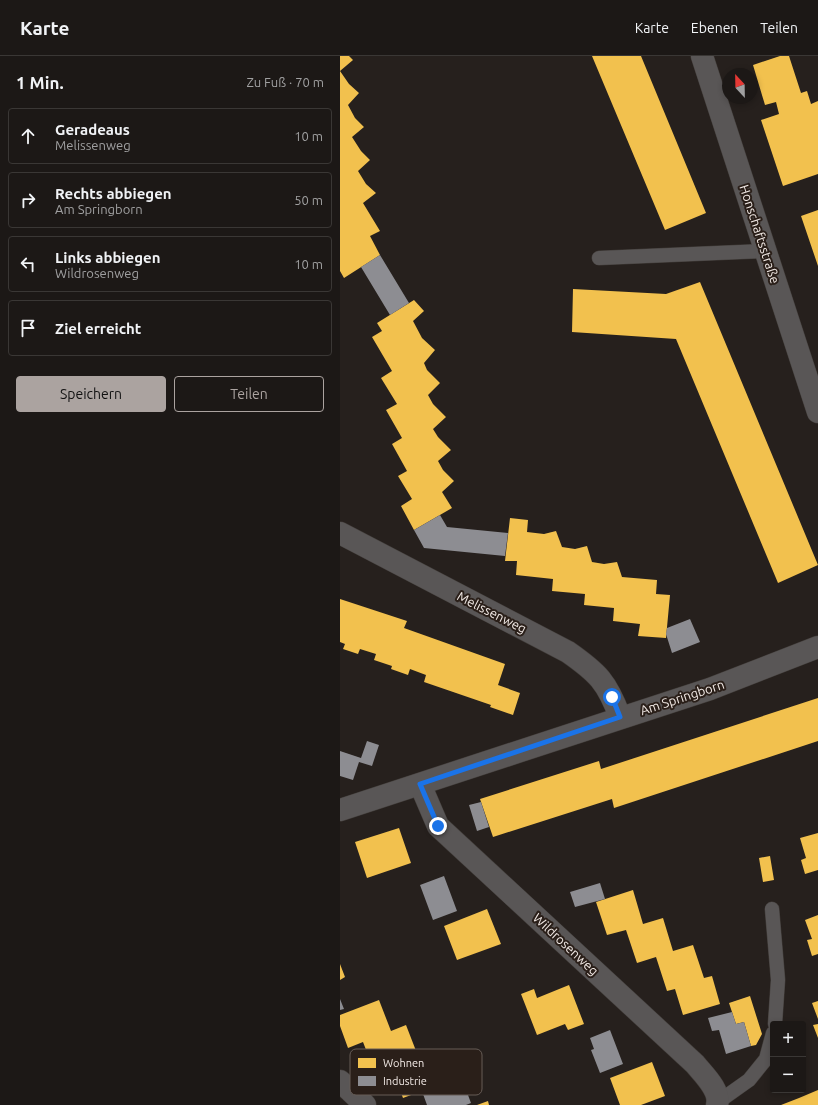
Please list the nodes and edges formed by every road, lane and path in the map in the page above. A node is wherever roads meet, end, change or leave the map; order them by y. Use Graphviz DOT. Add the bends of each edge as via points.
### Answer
graph roads {
  1 [pos="702,56"];
  2 [pos="766,251"];
  3 [pos="599,258"];
  4 [pos="818,412"];
  5 [pos="340,533"];
  6 [pos="818,647"];
  7 [pos="620,717"];
  8 [pos="420,784"];
  9 [pos="340,810"];
  10 [pos="772,910"];
  11 [pos="775,1021"];
  12 [pos="770,1044"];
  13 [pos="340,1081"];
  14 [pos="350,1091"];
  15 [pos="355,1095"];
  16 [pos="717,1103"];
  17 [pos="365,1105"];
  1 -- 2 [label="street, Honschaftsstraße"];
  2 -- 3 [label="lane"];
  2 -- 4 [label="street, Honschaftsstraße"];
  5 -- 7 [label="street, Melissenweg" via="568,652 592,669 604,683"];
  6 -- 7 [label="street, Am Springborn" via="710,689"];
  7 -- 8 [label="street, Am Springborn"];
  8 -- 9 [label="street, Am Springborn"];
  8 -- 16 [label="street, Wildrosenweg" via="438,826 695,1064 712,1085"];
  10 -- 11 [label="lane" via="778,980"];
  12 -- 16 [label="lane, Wildrosenweg" via="766,1059 750,1080"];
  13 -- 14 [label="street"];
  15 -- 17 [label="street"];
}
